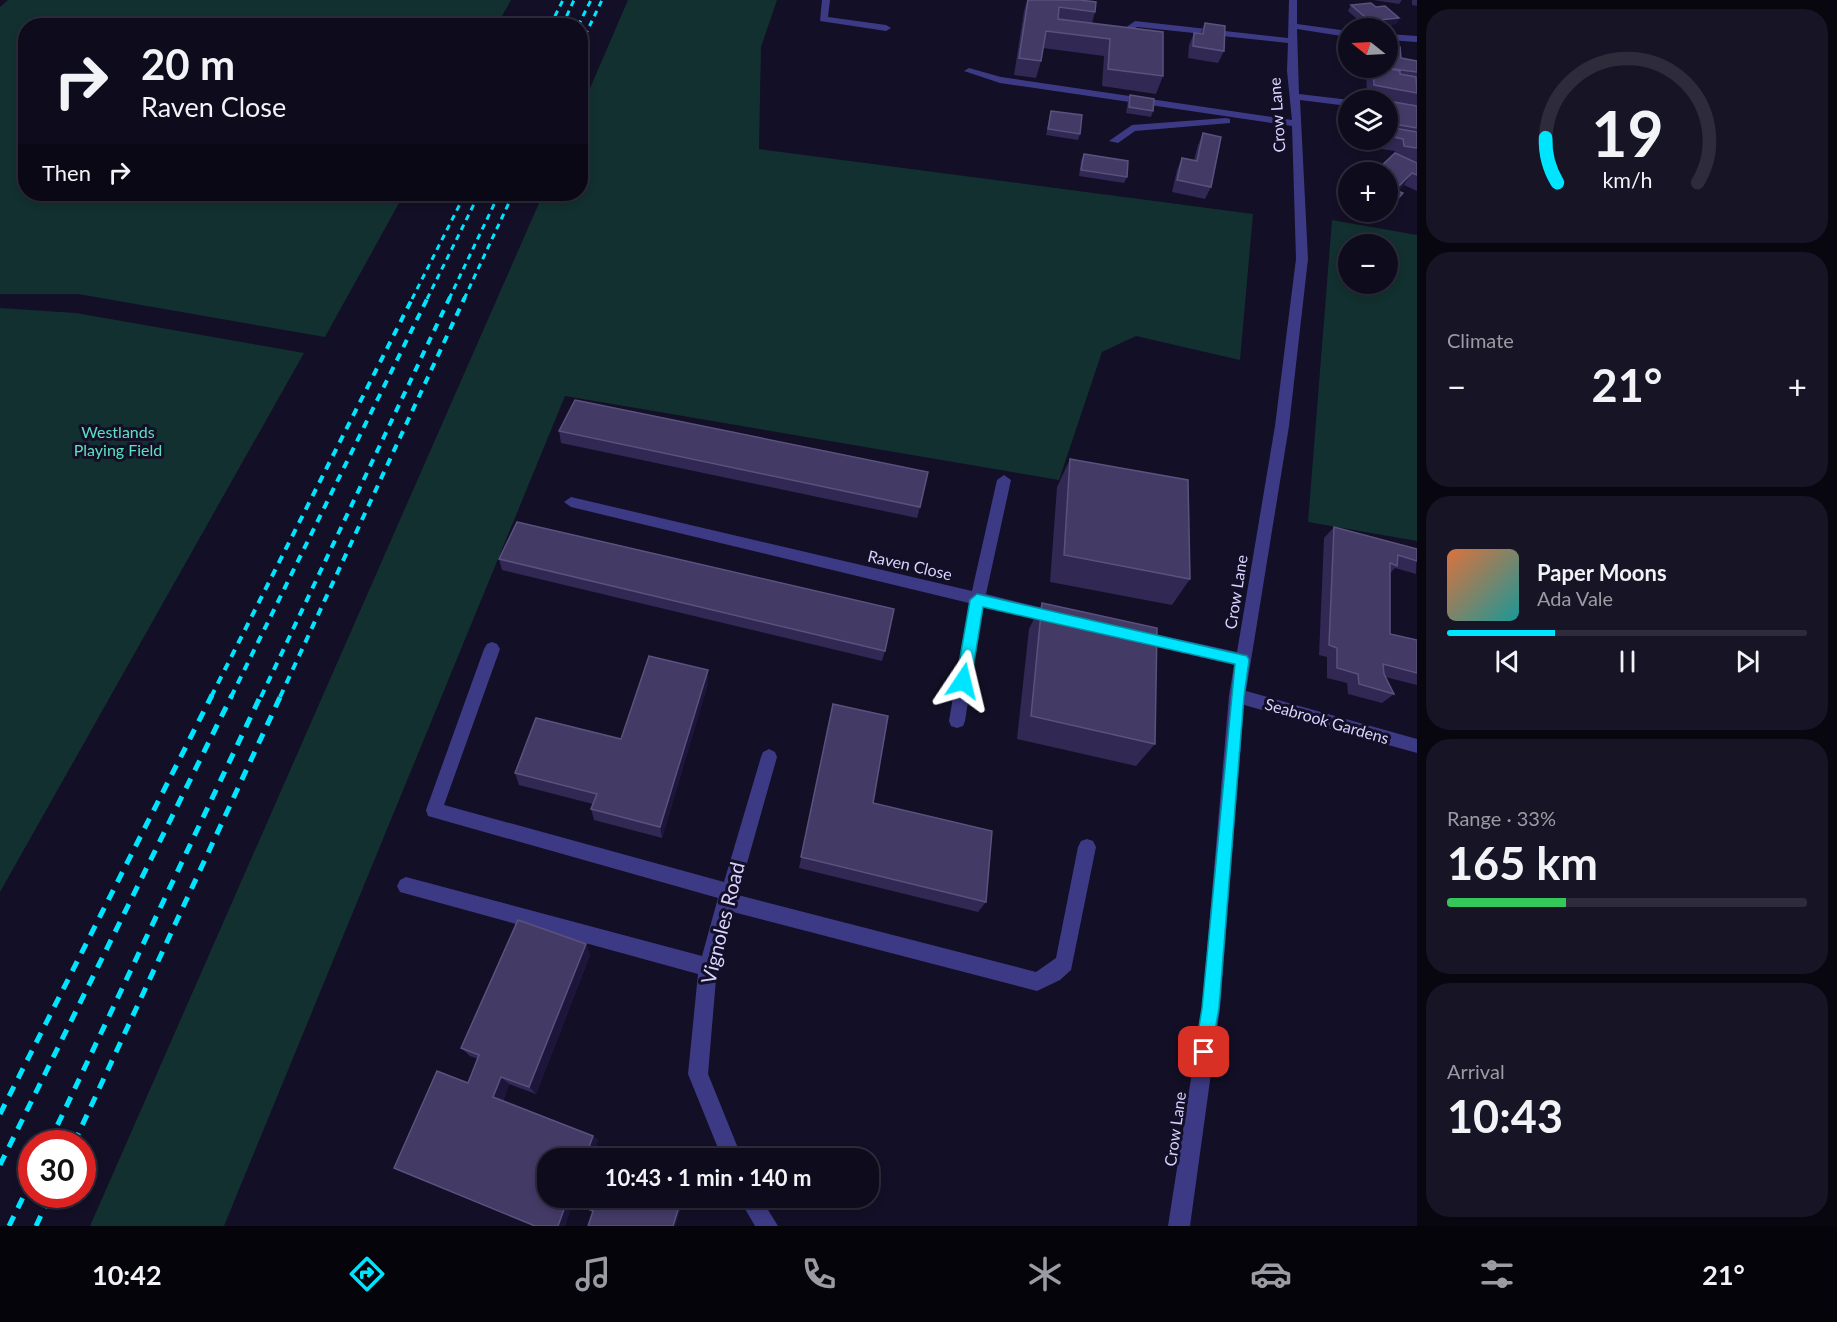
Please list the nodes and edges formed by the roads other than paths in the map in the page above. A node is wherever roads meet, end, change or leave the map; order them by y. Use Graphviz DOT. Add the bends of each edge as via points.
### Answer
graph roads {
  1 [pos="826,0"];
  2 [pos="1293,0"];
  3 [pos="886,28"];
  4 [pos="1126,31"];
  5 [pos="1292,34"];
  6 [pos="1338,34"];
  7 [pos="1398,38"];
  8 [pos="1417,39"];
  9 [pos="969,71"];
  10 [pos="1295,96"];
  11 [pos="1338,102"];
  12 [pos="1298,124"];
  13 [pos="1114,141"];
  14 [pos="1004,480"];
  15 [pos="570,502"];
  16 [pos="977,600"];
  17 [pos="1070,621"];
  18 [pos="1127,634"];
  19 [pos="492,649"];
  20 [pos="1242,660"];
  21 [pos="1237,696"];
  22 [pos="957,721"];
  23 [pos="1417,746"];
  24 [pos="769,757"];
  25 [pos="1087,847"];
  26 [pos="406,886"];
  27 [pos="728,896"];
  28 [pos="708,968"];
  29 [pos="728,1148"];
  30 [pos="755,1208"];
  31 [pos="767,1226"];
  32 [pos="1179,1226"];
  1 -- 3 [label="street" via="823,19"];
  2 -- 5 [label="street, Crow Lane"];
  4 -- 5 [label="street" via="1136,24"];
  5 -- 6 [label="street"];
  5 -- 10 [label="street, Crow Lane"];
  7 -- 8 [label="street"];
  9 -- 12 [label="street" via="1000,80"];
  10 -- 11 [label="street"];
  10 -- 12 [label="street, Crow Lane"];
  12 -- 13 [label="street" via="1168,124 1132,128"];
  12 -- 20 [label="street, Crow Lane" via="1302,258 1282,426"];
  14 -- 16 [label="street"];
  15 -- 16 [label="street, Raven Close"];
  16 -- 17 [label="street, Raven Close"];
  16 -- 22 [label="street"];
  18 -- 20 [label="street"];
  19 -- 27 [label="street" via="434,810"];
  20 -- 21 [label="street, Crow Lane"];
  21 -- 23 [label="street, Seabrook Gardens"];
  21 -- 32 [label="street, Crow Lane" via="1210,1008"];
  24 -- 27 [label="street, Vignoles Road"];
  25 -- 27 [label="street" via="1064,963 1037,982"];
  26 -- 28 [label="street"];
  27 -- 28 [label="street, Vignoles Road"];
  28 -- 29 [label="street, Vignoles Road" via="698,1074"];
  30 -- 31 [label="street"];
}
